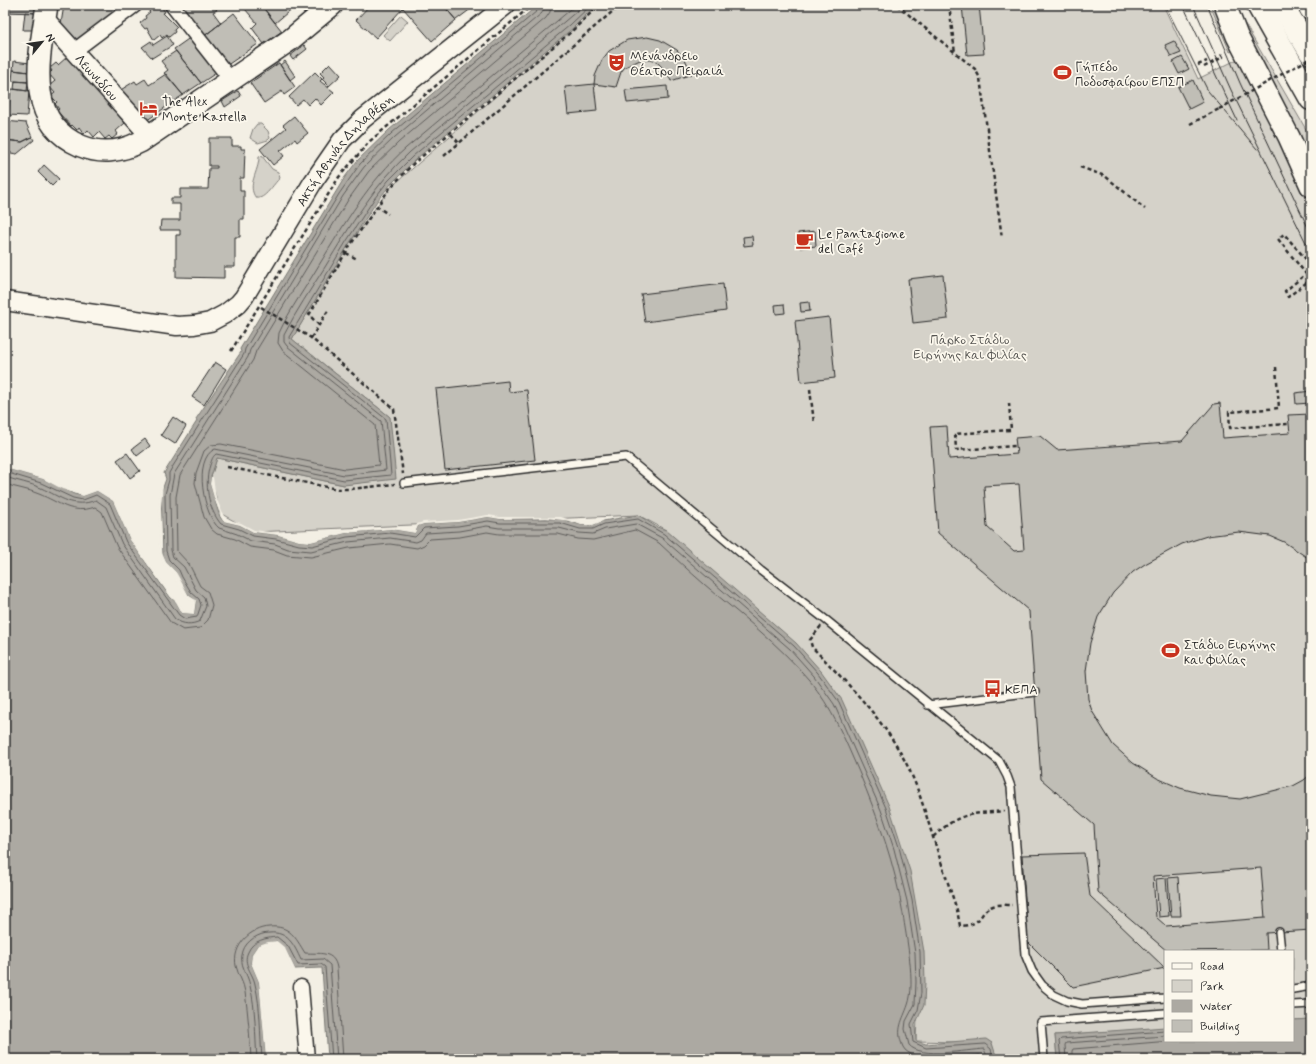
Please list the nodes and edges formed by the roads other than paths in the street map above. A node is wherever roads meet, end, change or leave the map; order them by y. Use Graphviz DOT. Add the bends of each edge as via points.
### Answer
graph roads {
  1 [pos="135,5"];
  2 [pos="172,5"];
  3 [pos="332,5"];
  4 [pos="506,5"];
  5 [pos="1225,5"];
  6 [pos="1258,5"];
  7 [pos="1282,5"];
  8 [pos="1309,5"];
  9 [pos="1311,9"];
  10 [pos="46,12"];
  11 [pos="74,51"];
  12 [pos="1311,53"];
  13 [pos="231,80"];
  14 [pos="1311,99"];
  15 [pos="150,136"];
  16 [pos="1311,186"];
  17 [pos="5,301"];
  18 [pos="404,484"];
  19 [pos="1035,692"];
  20 [pos="928,705"];
  21 [pos="1279,932"];
  22 [pos="1281,950"];
  23 [pos="1311,986"];
  24 [pos="301,987"];
  25 [pos="1294,989"];
  26 [pos="1164,998"];
  27 [pos="1311,1004"];
  28 [pos="1294,1005"];
  29 [pos="1164,1013"];
  30 [pos="307,1059"];
  31 [pos="1044,1059"];
  1 -- 11 [label="street"];
  2 -- 13 [label="street"];
  3 -- 13 [label="main road" via="290,40"];
  4 -- 17 [label="street, Ακτή Αθηνάς Δηλαβέρη" via="364,119 342,140 313,182 244,297 232,310 213,320 177,326"];
  5 -- 16 [label="main road" via="1234,30"];
  6 -- 14 [label="main road"];
  7 -- 12 [label="main road"];
  8 -- 9 [label="main road"];
  10 -- 11 [label="street, Λεωνιδίου"];
  10 -- 15 [label="main road" via="39,92 44,110 57,130 80,146 103,151 127,148"];
  11 -- 15 [label="street, Λεωνιδίου"];
  13 -- 15 [label="main road"];
  18 -- 20 [label="lane" via="626,457"];
  19 -- 20 [label="lane"];
  20 -- 26 [label="lane" via="998,761 1007,776 1011,787 1025,954 1032,971 1042,985 1054,995 1082,1004"];
  21 -- 22 [label="lane"];
  23 -- 25 [label="lane"];
  24 -- 30 [label="street"];
  27 -- 28 [label="lane"];
  29 -- 31 [label="lane" via="1041,1022"];
}
